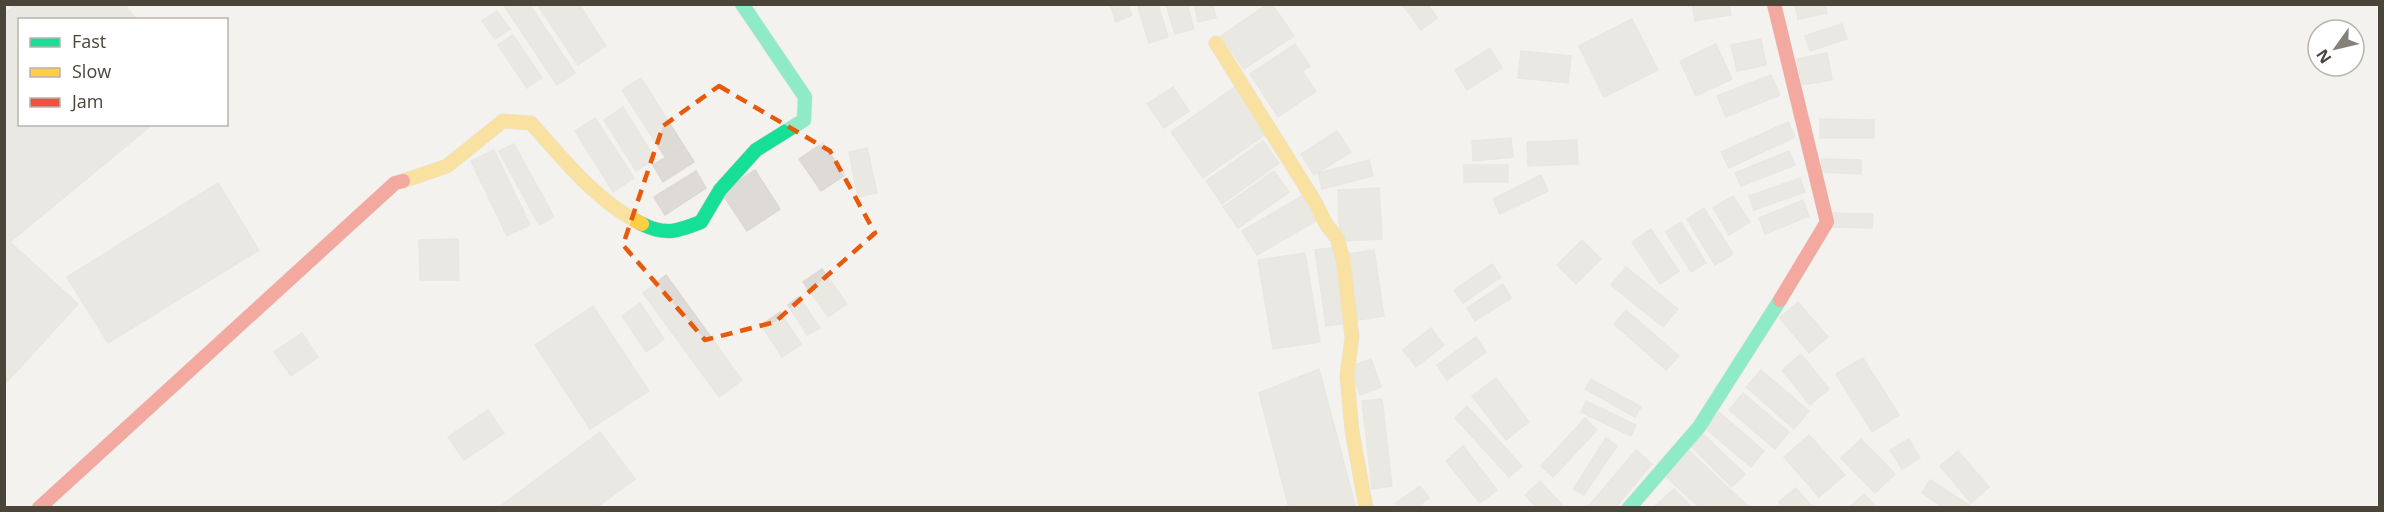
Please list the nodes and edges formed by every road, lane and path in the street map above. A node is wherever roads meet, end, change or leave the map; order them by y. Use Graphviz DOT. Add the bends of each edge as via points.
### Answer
graph roads {
  1 [pos="742,4"];
  2 [pos="1774,4"];
  3 [pos="1216,43"];
  4 [pos="39,507"];
  5 [pos="1366,507"];
  6 [pos="1629,507"];
  1 -- 4 [label="street" via="805,97 804,120 756,150 720,189 701,222 671,232 638,223 615,208 531,123 503,121 447,166 395,183"];
  2 -- 6 [label="street" via="1827,222 1699,427"];
  3 -- 5 [label="street" via="1337,238 1352,338 1347,376 1352,431"];
}
